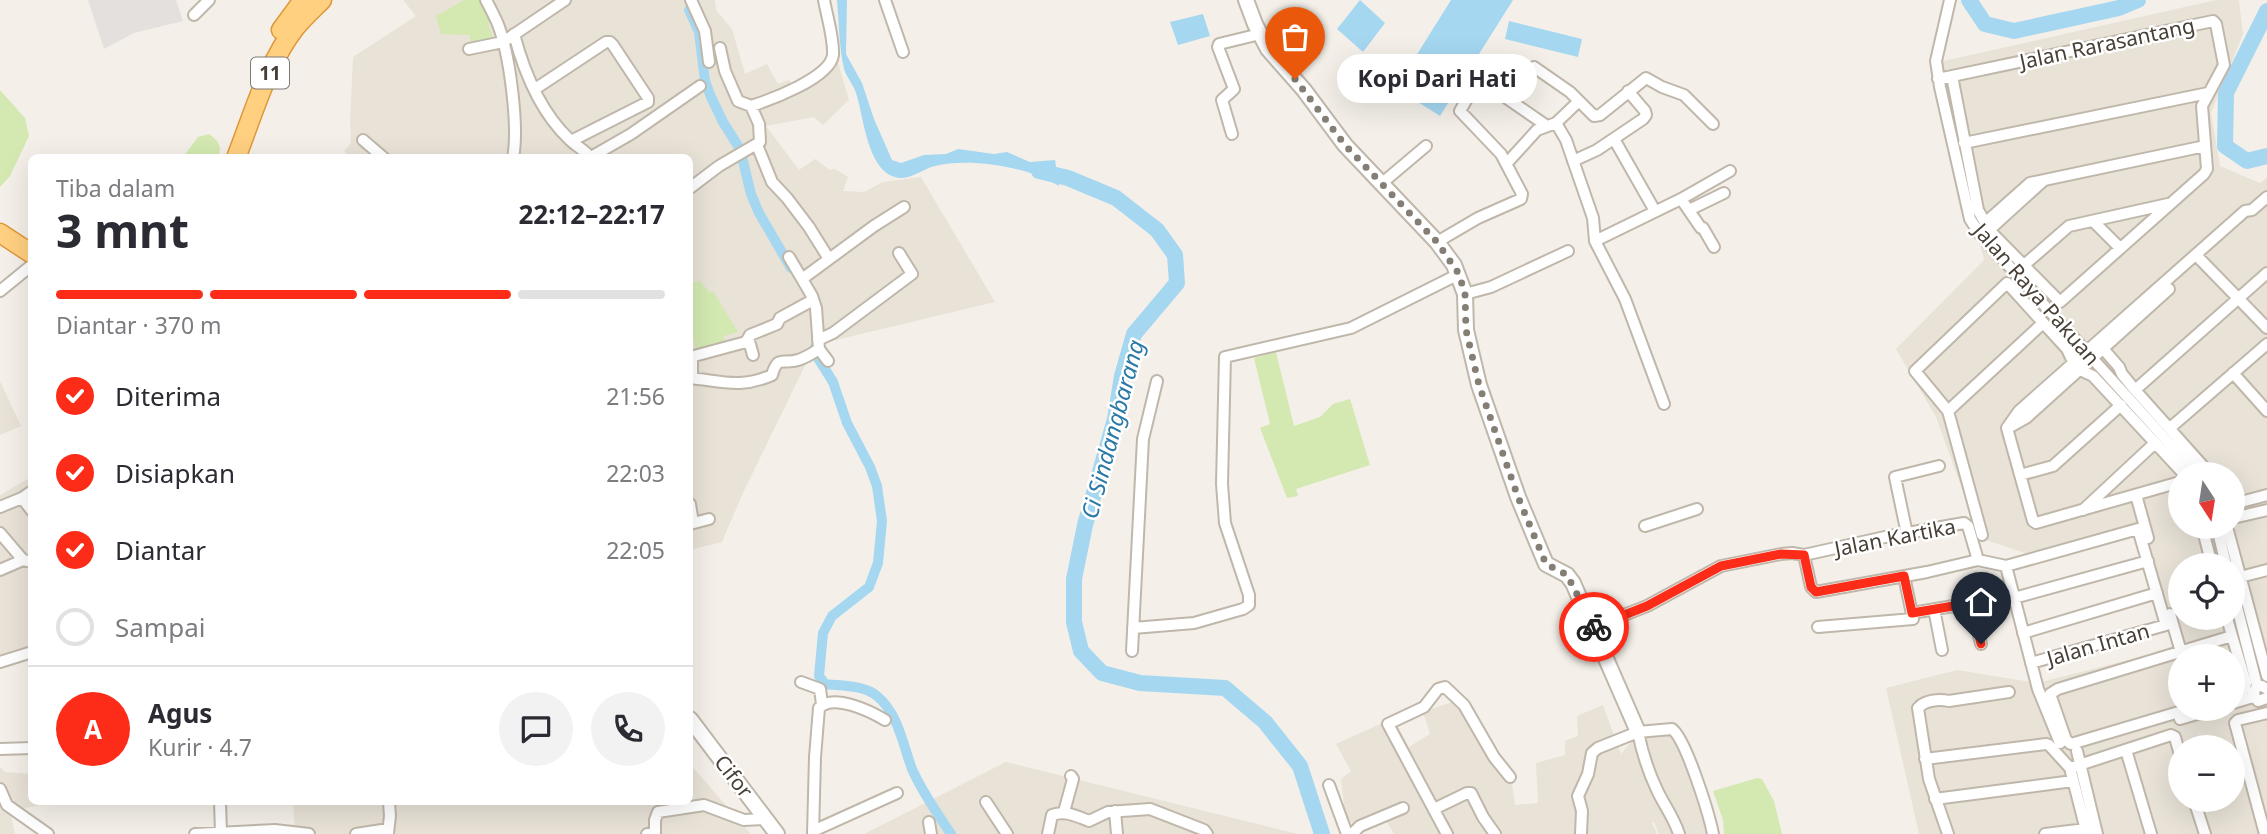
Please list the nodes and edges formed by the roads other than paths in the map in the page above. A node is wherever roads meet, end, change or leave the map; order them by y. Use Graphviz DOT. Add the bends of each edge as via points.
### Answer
graph roads {
  1 [pos="209,0"];
  2 [pos="322,0"];
  3 [pos="486,0"];
  4 [pos="565,0"];
  5 [pos="691,0"];
  6 [pos="824,0"];
  7 [pos="885,0"];
  8 [pos="1246,0"];
  9 [pos="1950,0"];
  10 [pos="299,6"];
  11 [pos="194,15"];
  12 [pos="514,34"];
  13 [pos="1260,34"];
  14 [pos="503,42"];
  15 [pos="720,48"];
  16 [pos="469,49"];
  17 [pos="904,52"];
  18 [pos="709,62"];
  19 [pos="1534,67"];
  20 [pos="1952,76"];
  21 [pos="1938,79"];
  22 [pos="700,86"];
  23 [pos="534,89"];
  24 [pos="1628,91"];
  25 [pos="2208,93"];
  26 [pos="1579,101"];
  27 [pos="751,106"];
  28 [pos="1713,124"];
  29 [pos="1552,125"];
  30 [pos="1232,134"];
  31 [pos="1614,139"];
  32 [pos="363,141"];
  33 [pos="571,141"];
  34 [pos="1965,143"];
  35 [pos="757,145"];
  36 [pos="1426,146"];
  37 [pos="2205,146"];
  38 [pos="226,154"];
  39 [pos="238,154"];
  40 [pos="379,154"];
  41 [pos="514,154"];
  42 [pos="588,154"];
  43 [pos="596,154"];
  44 [pos="1573,161"];
  45 [pos="1507,163"];
  46 [pos="1730,171"];
  47 [pos="1381,184"];
  48 [pos="693,186"];
  49 [pos="1724,193"];
  50 [pos="2267,197"];
  51 [pos="1681,199"];
  52 [pos="2171,203"];
  53 [pos="904,207"];
  54 [pos="1656,211"];
  55 [pos="1689,211"];
  56 [pos="2093,221"];
  57 [pos="1987,227"];
  58 [pos="0,233"];
  59 [pos="1595,241"];
  60 [pos="1437,242"];
  61 [pos="1714,247"];
  62 [pos="2120,248"];
  63 [pos="28,251"];
  64 [pos="1568,251"];
  65 [pos="899,253"];
  66 [pos="789,257"];
  67 [pos="2198,257"];
  68 [pos="829,260"];
  69 [pos="2024,266"];
  70 [pos="28,268"];
  71 [pos="2267,273"];
  72 [pos="1459,274"];
  73 [pos="802,279"];
  74 [pos="0,291"];
  75 [pos="1465,294"];
  76 [pos="2238,298"];
  77 [pos="810,301"];
  78 [pos="2043,323"];
  79 [pos="2267,328"];
  80 [pos="749,341"];
  81 [pos="818,344"];
  82 [pos="2267,344"];
  83 [pos="2101,346"];
  84 [pos="693,355"];
  85 [pos="752,355"];
  86 [pos="2090,355"];
  87 [pos="828,361"];
  88 [pos="2077,367"];
  89 [pos="2233,373"];
  90 [pos="693,378"];
  91 [pos="1157,381"];
  92 [pos="2135,390"];
  93 [pos="1664,404"];
  94 [pos="2121,405"];
  95 [pos="1948,411"];
  96 [pos="2267,411"];
  97 [pos="2170,428"];
  98 [pos="2155,443"];
  99 [pos="2173,462"];
  100 [pos="2186,462"];
  101 [pos="2200,462"];
  102 [pos="1939,466"];
  103 [pos="2020,475"];
  104 [pos="2168,486"];
  105 [pos="27,494"];
  106 [pos="2136,495"];
  107 [pos="2267,495"];
  108 [pos="2245,501"];
  109 [pos="0,507"];
  110 [pos="1697,509"];
  111 [pos="2267,510"];
  112 [pos="2082,511"];
  113 [pos="2245,516"];
  114 [pos="709,519"];
  115 [pos="693,523"];
  116 [pos="1645,526"];
  117 [pos="0,533"];
  118 [pos="1907,534"];
  119 [pos="1982,535"];
  120 [pos="1804,555"];
  121 [pos="1978,560"];
  122 [pos="27,561"];
  123 [pos="2148,561"];
  124 [pos="2006,566"];
  125 [pos="2267,569"];
  126 [pos="0,570"];
  127 [pos="1904,576"];
  128 [pos="2245,576"];
  129 [pos="1968,589"];
  130 [pos="2157,593"];
  131 [pos="2245,595"];
  132 [pos="2014,598"];
  133 [pos="1971,603"];
  134 [pos="1934,609"];
  135 [pos="1912,613"];
  136 [pos="2267,624"];
  137 [pos="1593,627"];
  138 [pos="1818,627"];
  139 [pos="2254,627"];
  140 [pos="1133,628"];
  141 [pos="2230,630"];
  142 [pos="2244,630"];
  143 [pos="2023,633"];
  144 [pos="2232,636"];
  145 [pos="1981,644"];
  146 [pos="2178,644"];
  147 [pos="2206,644"];
  148 [pos="2234,644"];
  149 [pos="1942,650"];
  150 [pos="1132,651"];
  151 [pos="28,653"];
  152 [pos="2168,656"];
  153 [pos="0,662"];
  154 [pos="2031,663"];
  155 [pos="2267,676"];
  156 [pos="801,682"];
  157 [pos="2008,692"];
  158 [pos="2261,694"];
  159 [pos="822,704"];
  160 [pos="2265,713"];
  161 [pos="2168,715"];
  162 [pos="885,720"];
  163 [pos="2180,721"];
  164 [pos="693,723"];
  165 [pos="1637,732"];
  166 [pos="2168,736"];
  167 [pos="28,748"];
  168 [pos="0,749"];
  169 [pos="2126,750"];
  170 [pos="2072,759"];
  171 [pos="1925,760"];
  172 [pos="1071,776"];
  173 [pos="1510,777"];
  174 [pos="2073,781"];
  175 [pos="1329,785"];
  176 [pos="0,789"];
  177 [pos="897,793"];
  178 [pos="1935,799"];
  179 [pos="986,802"];
  180 [pos="220,805"];
  181 [pos="389,805"];
  182 [pos="1403,808"];
  183 [pos="1434,809"];
  184 [pos="1115,811"];
  185 [pos="1064,812"];
  186 [pos="2198,812"];
  187 [pos="766,819"];
  188 [pos="2086,831"];
  189 [pos="388,832"];
  190 [pos="813,832"];
  191 [pos="221,833"];
  192 [pos="48,834"];
  193 [pos="195,834"];
  194 [pos="309,834"];
  195 [pos="356,834"];
  196 [pos="647,834"];
  197 [pos="777,834"];
  198 [pos="1007,834"];
  199 [pos="1048,834"];
  200 [pos="1117,834"];
  201 [pos="1207,834"];
  202 [pos="1347,834"];
  203 [pos="1352,834"];
  204 [pos="1447,834"];
  205 [pos="1495,834"];
  206 [pos="1581,834"];
  207 [pos="1679,834"];
  208 [pos="1713,834"];
  209 [pos="1948,834"];
  210 [pos="2045,834"];
  211 [pos="2097,834"];
  212 [pos="2151,834"];
  213 [pos="2205,834"];
  214 [pos="2264,834"];
  1 -- 11 [label="street"];
  2 -- 10 [label="highway, 11"];
  3 -- 14 [label="street"];
  4 -- 12 [label="street"];
  5 -- 18 [label="street" via="703,22"];
  6 -- 27 [label="street" via="831,62 796,88"];
  7 -- 17 [label="street"];
  8 -- 13 [label="street"];
  9 -- 21 [label="street, Jalan Raya Pakuan" via="1936,61"];
  10 -- 38 [label="highway, 11" via="273,40"];
  10 -- 39 [label="highway, 11" via="296,27 273,65"];
  12 -- 14 [label="street"];
  12 -- 23 [label="street"];
  13 -- 30 [label="street" via="1218,47 1234,89 1222,100"];
  13 -- 47 [label="street" via="1345,145"];
  14 -- 16 [label="street"];
  14 -- 41 [label="street" via="513,103"];
  15 -- 27 [label="street" via="738,101"];
  19 -- 26 [label="street"];
  20 -- 21 [label="street, Jalan Rarasantang"];
  20 -- 25 [label="street, Jalan Rarasantang" via="2213,20 2224,65"];
  20 -- 34 [label="street"];
  21 -- 86 [label="street, Jalan Raya Pakuan" via="1970,219"];
  22 -- 43 [label="street"];
  23 -- 33 [label="street"];
  23 -- 33 [label="street" via="607,42 613,45 648,102"];
  24 -- 26 [label="street" via="1597,117"];
  24 -- 28 [label="street" via="1642,79 1650,79 1684,94"];
  24 -- 31 [label="street" via="1646,115"];
  25 -- 34 [label="street"];
  25 -- 37 [label="street, Jalan Rarasantang" via="2202,106"];
  26 -- 29 [label="street"];
  27 -- 35 [label="street" via="759,124"];
  29 -- 44 [label="street" via="1562,131"];
  29 -- 45 [label="street" via="1537,130"];
  29 -- 45 [label="street" via="1486,84 1476,83 1460,111"];
  31 -- 44 [label="street"];
  31 -- 54 [label="street"];
  32 -- 40 [label="street"];
  33 -- 42 [label="street"];
  34 -- 57 [label="street" via="1978,209"];
  35 -- 48 [label="street"];
  35 -- 68 [label="street" via="772,182"];
  36 -- 47 [label="street"];
  37 -- 52 [label="street, Jalan Rarasantang" via="2207,169"];
  37 -- 57 [label="street" via="2030,183"];
  44 -- 59 [label="street" via="1593,218"];
  45 -- 60 [label="street" via="1521,199"];
  46 -- 51 [label="street"];
  47 -- 60 [label="street"];
  49 -- 55 [label="street"];
  50 -- 67 [label="street"];
  51 -- 54 [label="street"];
  51 -- 55 [label="street"];
  52 -- 56 [label="street"];
  52 -- 62 [label="street, Jalan Rarasantang"];
  53 -- 68 [label="street"];
  54 -- 59 [label="street"];
  55 -- 61 [label="street"];
  56 -- 62 [label="street"];
  56 -- 69 [label="street" via="2069,226"];
  57 -- 69 [label="street"];
  58 -- 63 [label="highway"];
  59 -- 93 [label="street" via="1625,299"];
  60 -- 72 [label="street"];
  62 -- 69 [label="street, Jalan Rarasantang" via="2064,300 2057,300"];
  64 -- 75 [label="street" via="1491,288"];
  65 -- 81 [label="street" via="911,275"];
  66 -- 73 [label="street"];
  67 -- 76 [label="street"];
  67 -- 83 [label="street"];
  68 -- 73 [label="street"];
  70 -- 74 [label="street"];
  71 -- 76 [label="street"];
  72 -- 75 [label="street"];
  72 -- 140 [label="street" via="1351,328 1224,357 1225,523 1249,605 1194,623"];
  73 -- 77 [label="street"];
  75 -- 137 [label="street" via="1466,330 1479,385 1518,497 1546,564 1567,575"];
  76 -- 79 [label="street"];
  76 -- 92 [label="street"];
  77 -- 80 [label="street" via="777,324 750,335"];
  77 -- 81 [label="street"];
  78 -- 88 [label="street"];
  78 -- 95 [label="street"];
  78 -- 95 [label="street" via="2007,283 1915,371"];
  80 -- 84 [label="street"];
  80 -- 85 [label="street"];
  81 -- 87 [label="street"];
  81 -- 90 [label="street" via="801,359 775,364 772,375 753,382 724,384"];
  82 -- 89 [label="street"];
  83 -- 86 [label="street"];
  83 -- 92 [label="street"];
  86 -- 88 [label="street"];
  86 -- 100 [label="street, Jalan Raya Pakuan"];
  88 -- 94 [label="street" via="2093,376"];
  88 -- 103 [label="street" via="2026,418 2007,428"];
  89 -- 96 [label="street"];
  89 -- 97 [label="street"];
  91 -- 140 [label="street" via="1143,439"];
  92 -- 97 [label="street"];
  94 -- 98 [label="street"];
  94 -- 103 [label="street" via="2053,466"];
  95 -- 119 [label="street"];
  97 -- 101 [label="street"];
  98 -- 99 [label="street"];
  98 -- 112 [label="street"];
  102 -- 118 [label="street" via="1895,477"];
  103 -- 112 [label="street" via="2033,521 2039,524"];
  104 -- 106 [label="street"];
  105 -- 109 [label="street"];
  106 -- 112 [label="street"];
  106 -- 146 [label="street"];
  107 -- 108 [label="street"];
  110 -- 116 [label="street"];
  111 -- 113 [label="street"];
  114 -- 115 [label="street"];
  117 -- 122 [label="street"];
  118 -- 120 [label="street, Jalan Kartika"];
  118 -- 121 [label="street, Jalan Kartika" via="1964,523"];
  120 -- 127 [label="street" via="1816,592"];
  120 -- 137 [label="street, Jalan Kartika" via="1781,554 1721,566 1647,606"];
  121 -- 124 [label="street"];
  121 -- 127 [label="street"];
  122 -- 126 [label="street"];
  123 -- 124 [label="street" via="2138,529"];
  123 -- 130 [label="street"];
  123 -- 132 [label="street"];
  124 -- 132 [label="street"];
  125 -- 128 [label="street"];
  127 -- 135 [label="street"];
  129 -- 133 [label="street"];
  130 -- 143 [label="street"];
  130 -- 154 [label="street, Jalan Intan" via="2166,625"];
  131 -- 139 [label="street"];
  132 -- 143 [label="street"];
  133 -- 134 [label="street"];
  133 -- 145 [label="street"];
  134 -- 135 [label="street"];
  134 -- 149 [label="street"];
  135 -- 138 [label="street" via="1913,619"];
  136 -- 139 [label="street"];
  137 -- 165 [label="street"];
  139 -- 155 [label="street"];
  140 -- 150 [label="street"];
  141 -- 144 [label="street"];
  142 -- 158 [label="street"];
  143 -- 154 [label="street"];
  144 -- 147 [label="street"];
  144 -- 148 [label="street"];
  151 -- 153 [label="street"];
  152 -- 161 [label="street" via="2058,689 2050,697 2071,744"];
  154 -- 170 [label="street" via="2060,744"];
  156 -- 159 [label="street" via="820,689"];
  157 -- 171 [label="street" via="1922,703 1917,714"];
  158 -- 160 [label="street"];
  159 -- 162 [label="street" via="831,701 864,708"];
  159 -- 190 [label="street" via="817,720"];
  160 -- 214 [label="street" via="2235,723"];
  163 -- 170 [label="street"];
  164 -- 187 [label="street, Cifor"];
  165 -- 206 [label="street" via="1592,753 1578,796"];
  165 -- 207 [label="street" via="1657,790"];
  165 -- 208 [label="street" via="1676,731"];
  166 -- 169 [label="street"];
  167 -- 168 [label="street"];
  169 -- 170 [label="street"];
  169 -- 212 [label="street"];
  170 -- 171 [label="street" via="2046,744"];
  170 -- 174 [label="street"];
  170 -- 211 [label="street"];
  171 -- 178 [label="street"];
  172 -- 185 [label="street"];
  173 -- 183 [label="street" via="1464,705 1445,687 1438,689 1424,707 1388,724"];
  174 -- 178 [label="street"];
  174 -- 188 [label="street"];
  175 -- 202 [label="street"];
  176 -- 192 [label="street" via="7,805"];
  177 -- 190 [label="street"];
  178 -- 209 [label="street"];
  179 -- 198 [label="street"];
  180 -- 191 [label="street"];
  181 -- 189 [label="street"];
  182 -- 203 [label="street"];
  183 -- 204 [label="street"];
  183 -- 205 [label="street" via="1470,792"];
  184 -- 185 [label="street" via="1089,821"];
  184 -- 200 [label="street"];
  184 -- 201 [label="street" via="1150,809"];
  185 -- 199 [label="street" via="1052,815"];
  186 -- 213 [label="street"];
  187 -- 196 [label="street" via="744,820 697,805 658,812 655,832"];
  187 -- 197 [label="street, Cifor"];
  188 -- 210 [label="street"];
  189 -- 195 [label="street"];
  191 -- 193 [label="street"];
  191 -- 194 [label="street" via="275,830"];
}
